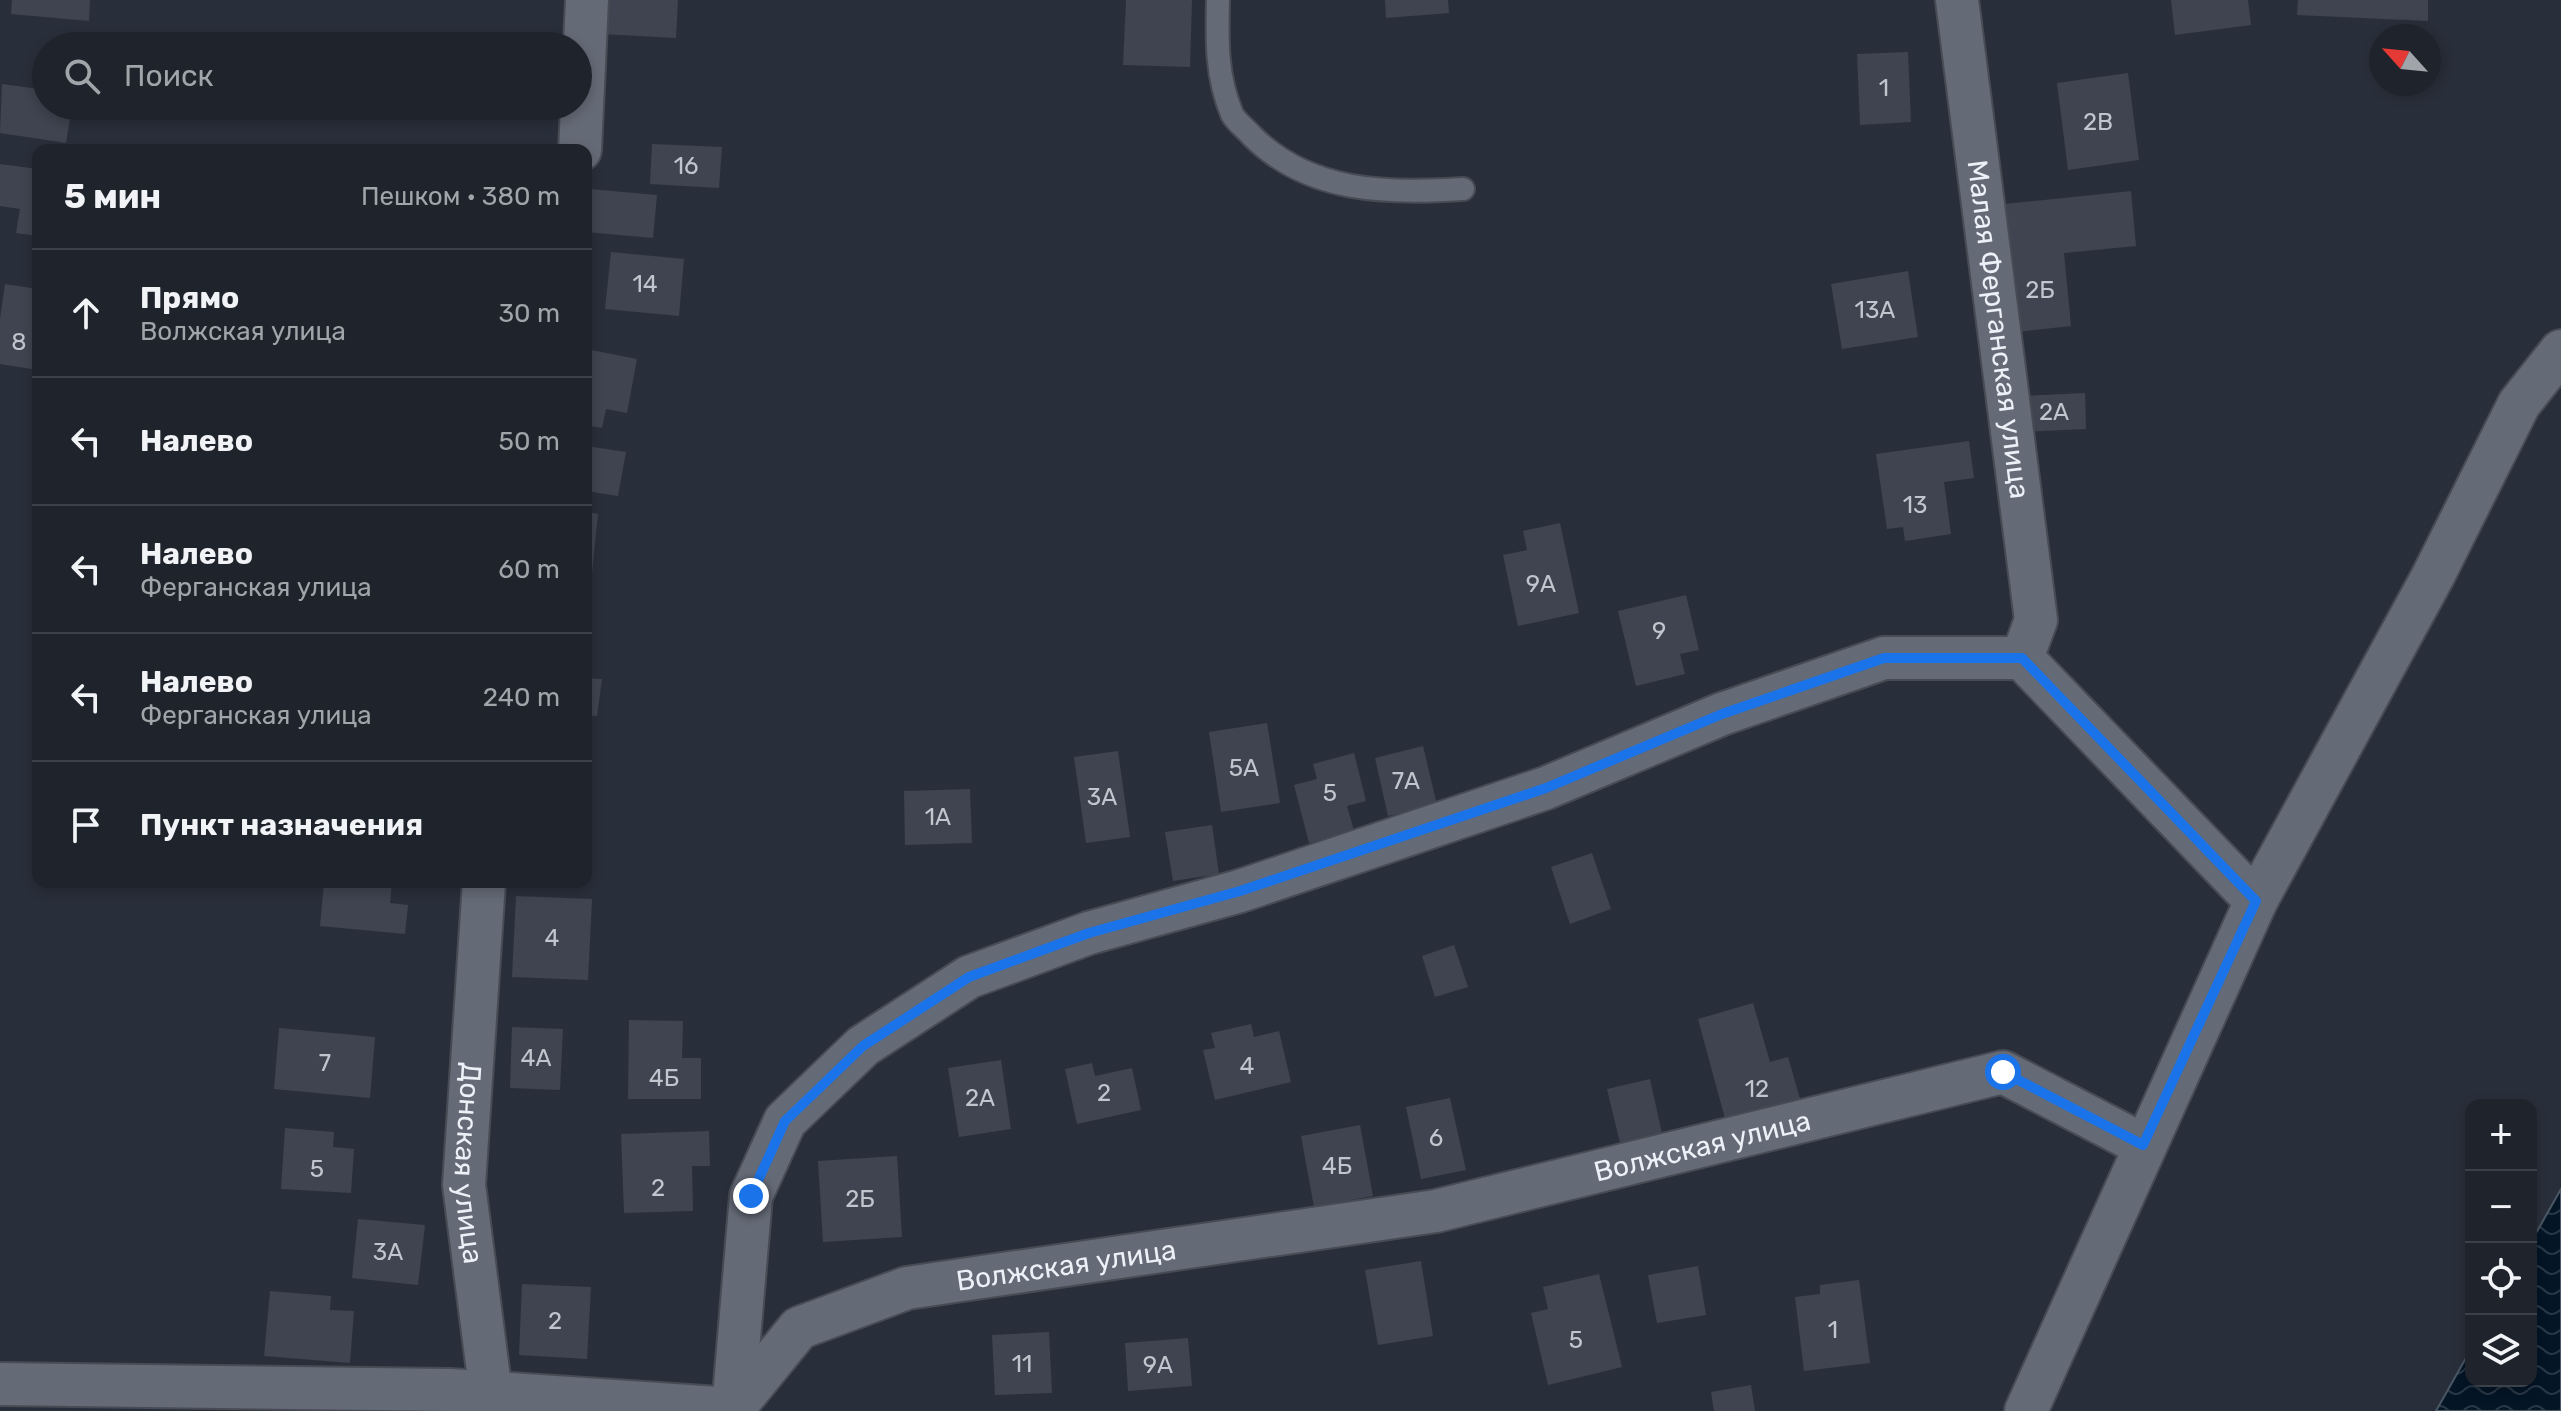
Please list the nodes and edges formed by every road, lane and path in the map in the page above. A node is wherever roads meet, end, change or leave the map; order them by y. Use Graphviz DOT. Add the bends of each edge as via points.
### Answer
graph roads {
  1 [pos="587,0"];
  2 [pos="1218,0"];
  3 [pos="1957,0"];
  4 [pos="586,32"];
  5 [pos="581,120"];
  6 [pos="580,144"];
  7 [pos="1463,189"];
  8 [pos="2561,351"];
  9 [pos="2022,658"];
  10 [pos="484,888"];
  11 [pos="2256,901"];
  12 [pos="2143,1145"];
  13 [pos="0,1384"];
  14 [pos="491,1394"];
  15 [pos="733,1410"];
  16 [pos="2026,1411"];
  1 -- 4 [label="street"];
  2 -- 7 [label="lane" via="1216,62 1233,117 1276,160 1338,184 1403,193"];
  3 -- 9 [label="street, Малая Ферганская улица" via="2036,620"];
  5 -- 6 [label="street"];
  8 -- 11 [label="street" via="2519,404 2433,576"];
  9 -- 11 [label="street"];
  9 -- 15 [label="street" via="1884,658 1722,714 1546,788 1240,891 1089,933 969,977 863,1046 785,1121 751,1196"];
  10 -- 14 [label="street, Донская улица" via="464,1185"];
  11 -- 12 [label="street"];
  12 -- 15 [label="street, Волжская улица" via="2003,1072 1436,1211 907,1288 799,1328"];
  12 -- 16 [label="street"];
  13 -- 14 [label="street"];
  14 -- 15 [label="street"];
}
